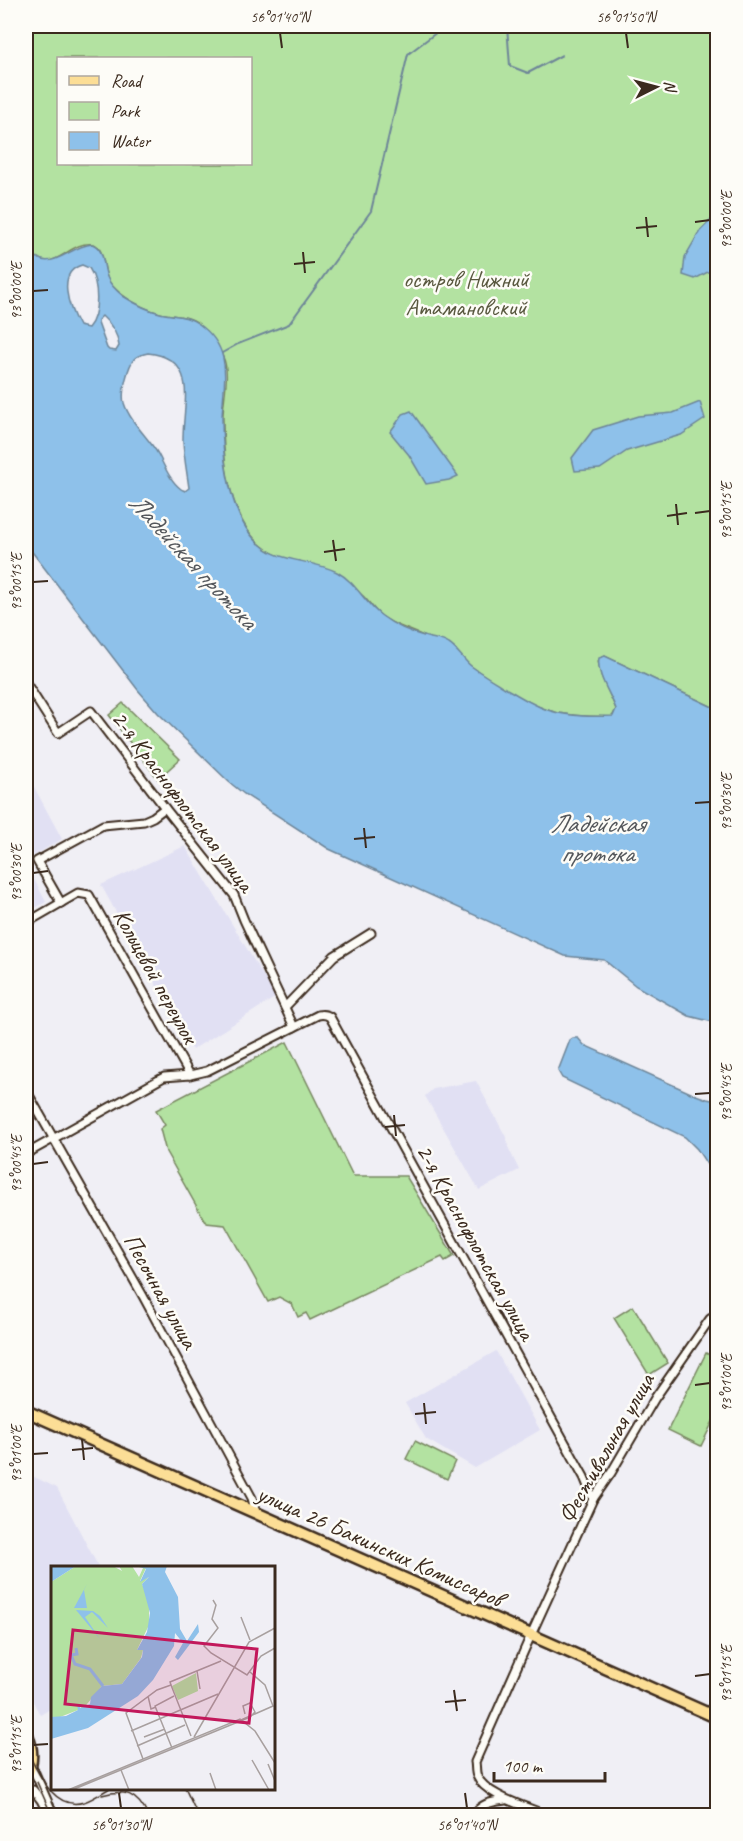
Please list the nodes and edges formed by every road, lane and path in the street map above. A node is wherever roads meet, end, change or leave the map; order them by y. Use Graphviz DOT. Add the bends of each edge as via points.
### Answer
graph roads {
  1 [pos="26,683"];
  2 [pos="165,808"];
  3 [pos="61,903"];
  4 [pos="26,923"];
  5 [pos="371,933"];
  6 [pos="285,1007"];
  7 [pos="294,1027"];
  8 [pos="190,1075"];
  9 [pos="26,1090"];
  10 [pos="54,1138"];
  11 [pos="26,1154"];
  12 [pos="717,1314"];
  13 [pos="26,1411"];
  14 [pos="593,1499"];
  15 [pos="256,1514"];
  16 [pos="531,1635"];
  17 [pos="717,1718"];
  18 [pos="26,1732"];
  19 [pos="28,1761"];
  20 [pos="26,1779"];
  21 [pos="26,1790"];
  22 [pos="505,1800"];
  23 [pos="48,1815"];
  24 [pos="54,1815"];
  25 [pos="473,1815"];
  26 [pos="548,1815"];
  1 -- 2 [label="street, 2-я Краснофлотская улица" via="58,733 91,711"];
  2 -- 3 [label="street" via="144,821 103,825 37,861"];
  2 -- 6 [label="street, 2-я Краснофлотская улица" via="234,895"];
  3 -- 4 [label="street"];
  3 -- 8 [label="street, Кольцевой переулок" via="78,893 89,895"];
  5 -- 6 [label="street" via="334,956"];
  6 -- 7 [label="street, 2-я Краснофлотская улица"];
  7 -- 8 [label="street" via="207,1071"];
  7 -- 14 [label="street, 2-я Краснофлотская улица" via="323,1014 330,1017"];
  8 -- 10 [label="street" via="164,1077"];
  9 -- 10 [label="street, Песочная улица"];
  10 -- 11 [label="street"];
  10 -- 15 [label="street, Песочная улица" via="252,1498"];
  12 -- 14 [label="street, Фестивальная улица" via="655,1398"];
  13 -- 15 [label="main road, улица 26 Бакинских Комиссаров"];
  14 -- 16 [label="street, Фестивальная улица"];
  15 -- 16 [label="main road, улица 26 Бакинских Комиссаров"];
  16 -- 17 [label="main road, улица 26 Бакинских Комиссаров"];
  16 -- 22 [label="street, Фестивальная улица" via="476,1762 480,1781"];
  18 -- 19 [label="main road" via="32,1747"];
  19 -- 20 [label="main road"];
  19 -- 24 [label="street"];
  21 -- 23 [label="street" via="33,1790"];
  22 -- 25 [label="street" via="489,1802"];
  22 -- 26 [label="street, Фестивальная улица"];
}
